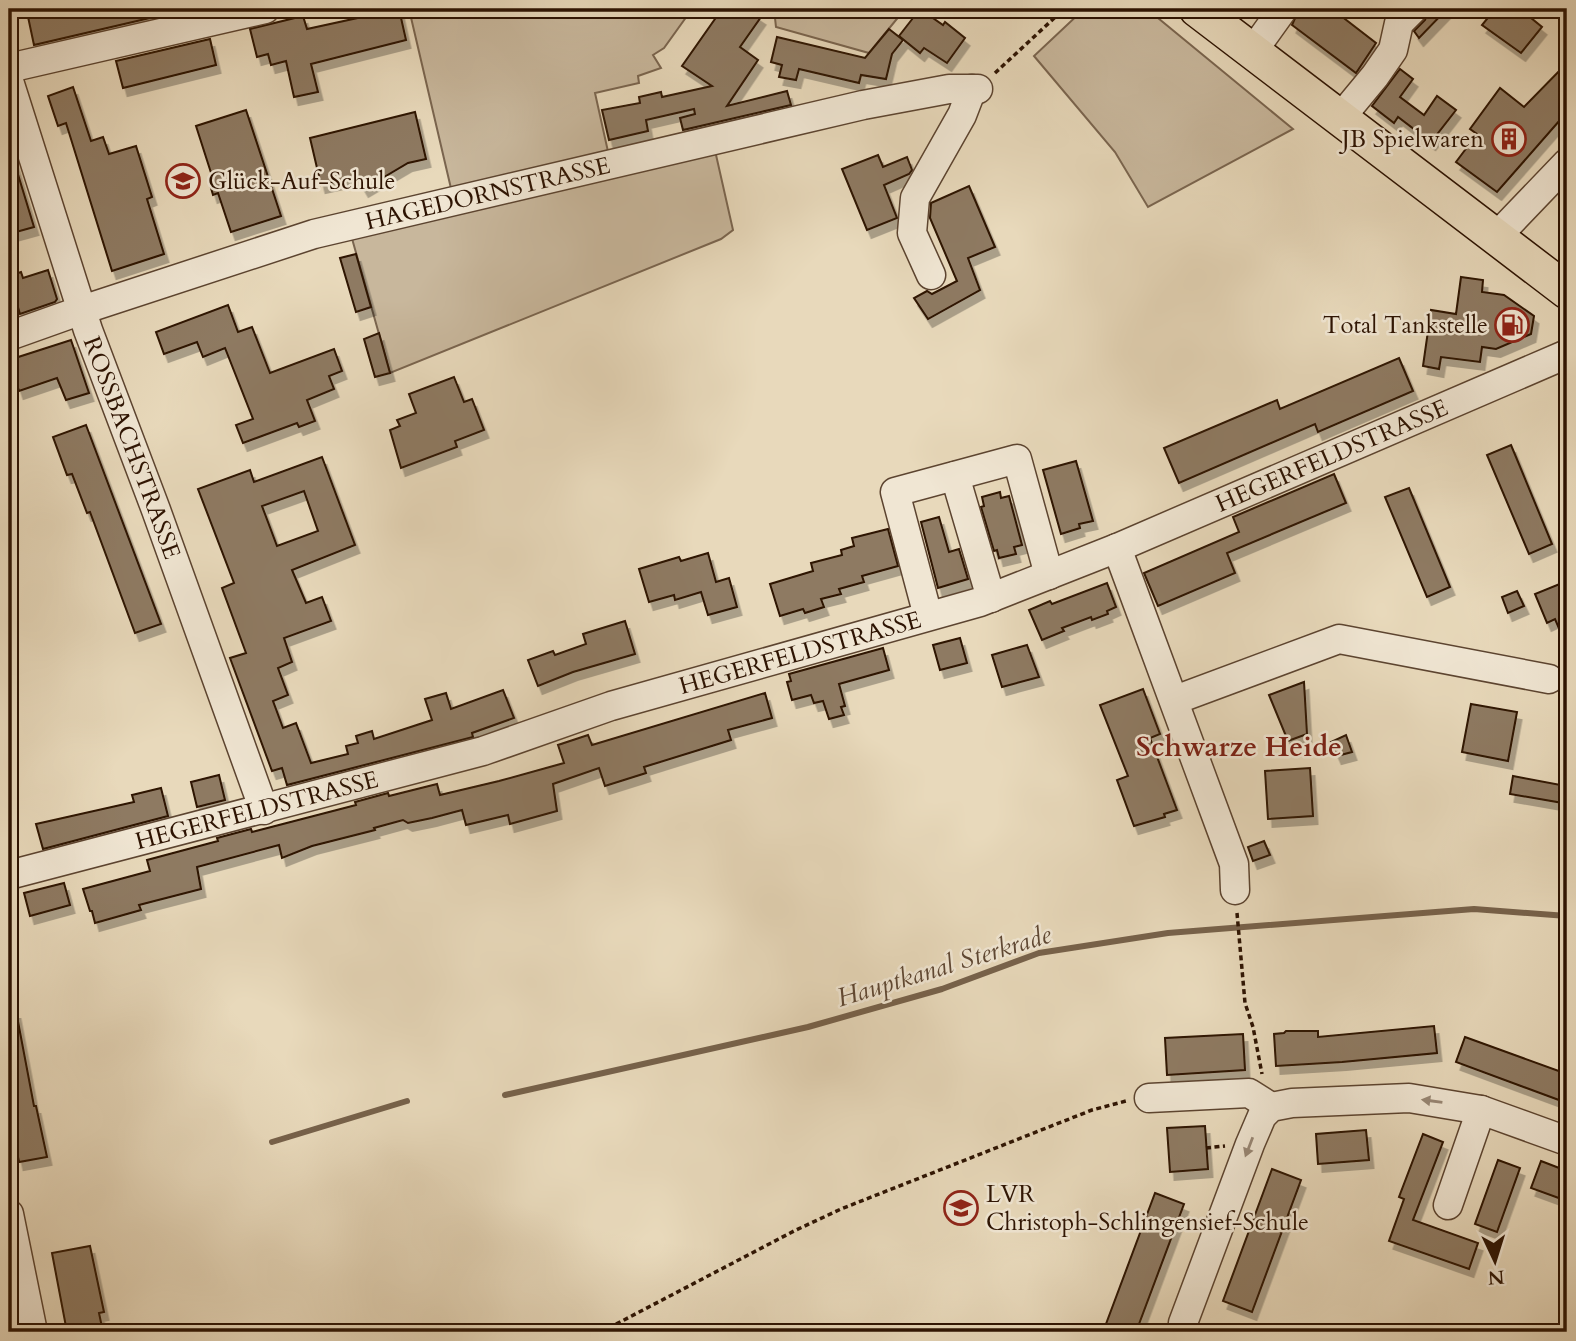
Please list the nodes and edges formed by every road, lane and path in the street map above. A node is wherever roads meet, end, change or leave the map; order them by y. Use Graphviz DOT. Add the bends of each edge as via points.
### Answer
graph roads {
  1 [pos="265,9"];
  2 [pos="1064,9"];
  3 [pos="1197,9"];
  4 [pos="1283,9"];
  5 [pos="1413,9"];
  6 [pos="1253,51"];
  7 [pos="9,68"];
  8 [pos="9,81"];
  9 [pos="975,89"];
  10 [pos="1341,117"];
  11 [pos="1567,163"];
  12 [pos="1497,236"];
  13 [pos="931,275"];
  14 [pos="1567,291"];
  15 [pos="82,310"];
  16 [pos="9,336"];
  17 [pos="1567,354"];
  18 [pos="955,476"];
  19 [pos="1117,548"];
  20 [pos="1049,575"];
  21 [pos="991,598"];
  22 [pos="928,616"];
  23 [pos="1549,679"];
  24 [pos="1175,700"];
  25 [pos="264,810"];
  26 [pos="9,875"];
  27 [pos="1236,890"];
  28 [pos="1149,1098"];
  29 [pos="1282,1105"];
  30 [pos="1480,1110"];
  31 [pos="1567,1140"];
  32 [pos="1448,1205"];
  33 [pos="9,1214"];
  34 [pos="33,1332"];
  35 [pos="601,1332"];
  36 [pos="1182,1332"];
  1 -- 7 [label="street"];
  2 -- 9 [label="path"];
  3 -- 6 [label="main road"];
  4 -- 6 [label="street"];
  5 -- 10 [label="street" via="1399,23 1393,50"];
  6 -- 10 [label="main road"];
  8 -- 15 [label="street, ROSSBACHSTRASSE"];
  9 -- 13 [label="street" via="915,198 912,233"];
  9 -- 15 [label="street, HAGEDORNSTRASSE" via="949,89 863,105 314,234"];
  10 -- 12 [label="main road"];
  11 -- 12 [label="street"];
  12 -- 14 [label="main road"];
  15 -- 16 [label="street, HAGEDORNSTRASSE"];
  15 -- 25 [label="street, ROSSBACHSTRASSE"];
  17 -- 19 [label="street, HEGERFELDSTRASSE"];
  18 -- 20 [label="street" via="1017,458"];
  18 -- 21 [label="street"];
  18 -- 22 [label="street" via="895,492"];
  19 -- 20 [label="street, HEGERFELDSTRASSE"];
  19 -- 24 [label="street"];
  20 -- 21 [label="street, HEGERFELDSTRASSE"];
  21 -- 22 [label="street, HEGERFELDSTRASSE"];
  22 -- 25 [label="street, HEGERFELDSTRASSE" via="611,706 483,751"];
  23 -- 24 [label="street" via="1339,639"];
  24 -- 27 [label="street" via="1234,864"];
  25 -- 26 [label="street, HEGERFELDSTRASSE"];
  27 -- 29 [label="path" via="1245,1003 1263,1086"];
  28 -- 29 [label="street" via="1249,1093"];
  28 -- 35 [label="path" via="1092,1110 841,1209"];
  30 -- 29 [label="street, one-way" via="1409,1098"];
  29 -- 36 [label="street, one-way" via="1262,1115"];
  30 -- 31 [label="street"];
  30 -- 32 [label="street"];
  33 -- 34 [label="street"];
}
